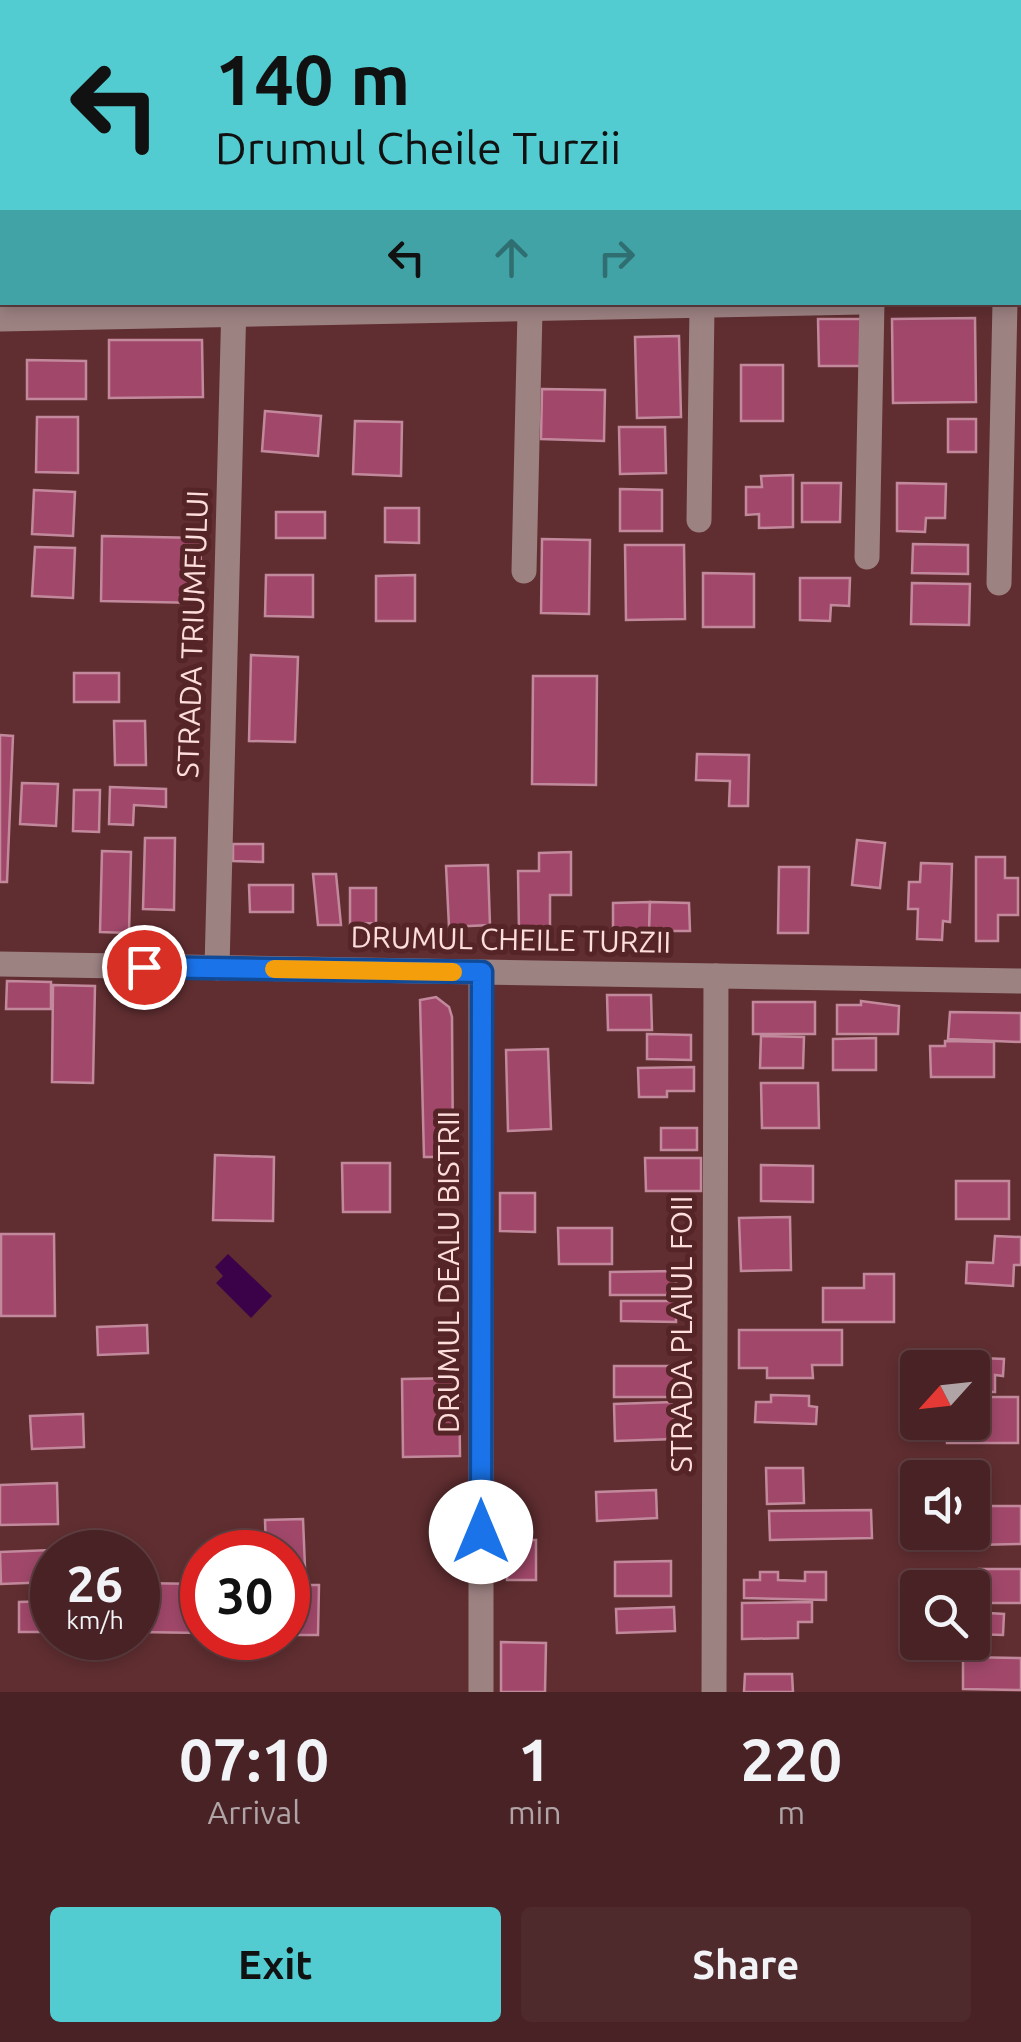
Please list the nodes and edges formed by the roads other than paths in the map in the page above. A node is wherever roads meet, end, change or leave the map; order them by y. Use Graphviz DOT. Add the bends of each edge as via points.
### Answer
graph roads {
  1 [pos="766,305"];
  2 [pos="872,305"];
  3 [pos="1005,305"];
  4 [pos="702,307"];
  5 [pos="234,309"];
  6 [pos="530,311"];
  7 [pos="0,319"];
  8 [pos="699,520"];
  9 [pos="866,557"];
  10 [pos="524,571"];
  11 [pos="999,583"];
  12 [pos="0,964"];
  13 [pos="216,968"];
  14 [pos="482,972"];
  15 [pos="716,976"];
  16 [pos="1021,981"];
  17 [pos="481,1692"];
  18 [pos="714,1692"];
  1 -- 4 [label="street"];
  2 -- 9 [label="street"];
  3 -- 11 [label="street"];
  4 -- 6 [label="street"];
  4 -- 8 [label="street"];
  5 -- 6 [label="street"];
  5 -- 7 [label="street"];
  5 -- 13 [label="street, STRADA TRIUMFULUI"];
  6 -- 10 [label="street"];
  12 -- 13 [label="street, DRUMUL CHEILE TURZII"];
  13 -- 14 [label="street, DRUMUL CHEILE TURZII"];
  14 -- 15 [label="street, DRUMUL CHEILE TURZII"];
  14 -- 17 [label="street, DRUMUL DEALU BISTRII"];
  15 -- 16 [label="street, DRUMUL CHEILE TURZII"];
  15 -- 18 [label="street, STRADA PLAIUL FOII"];
}
